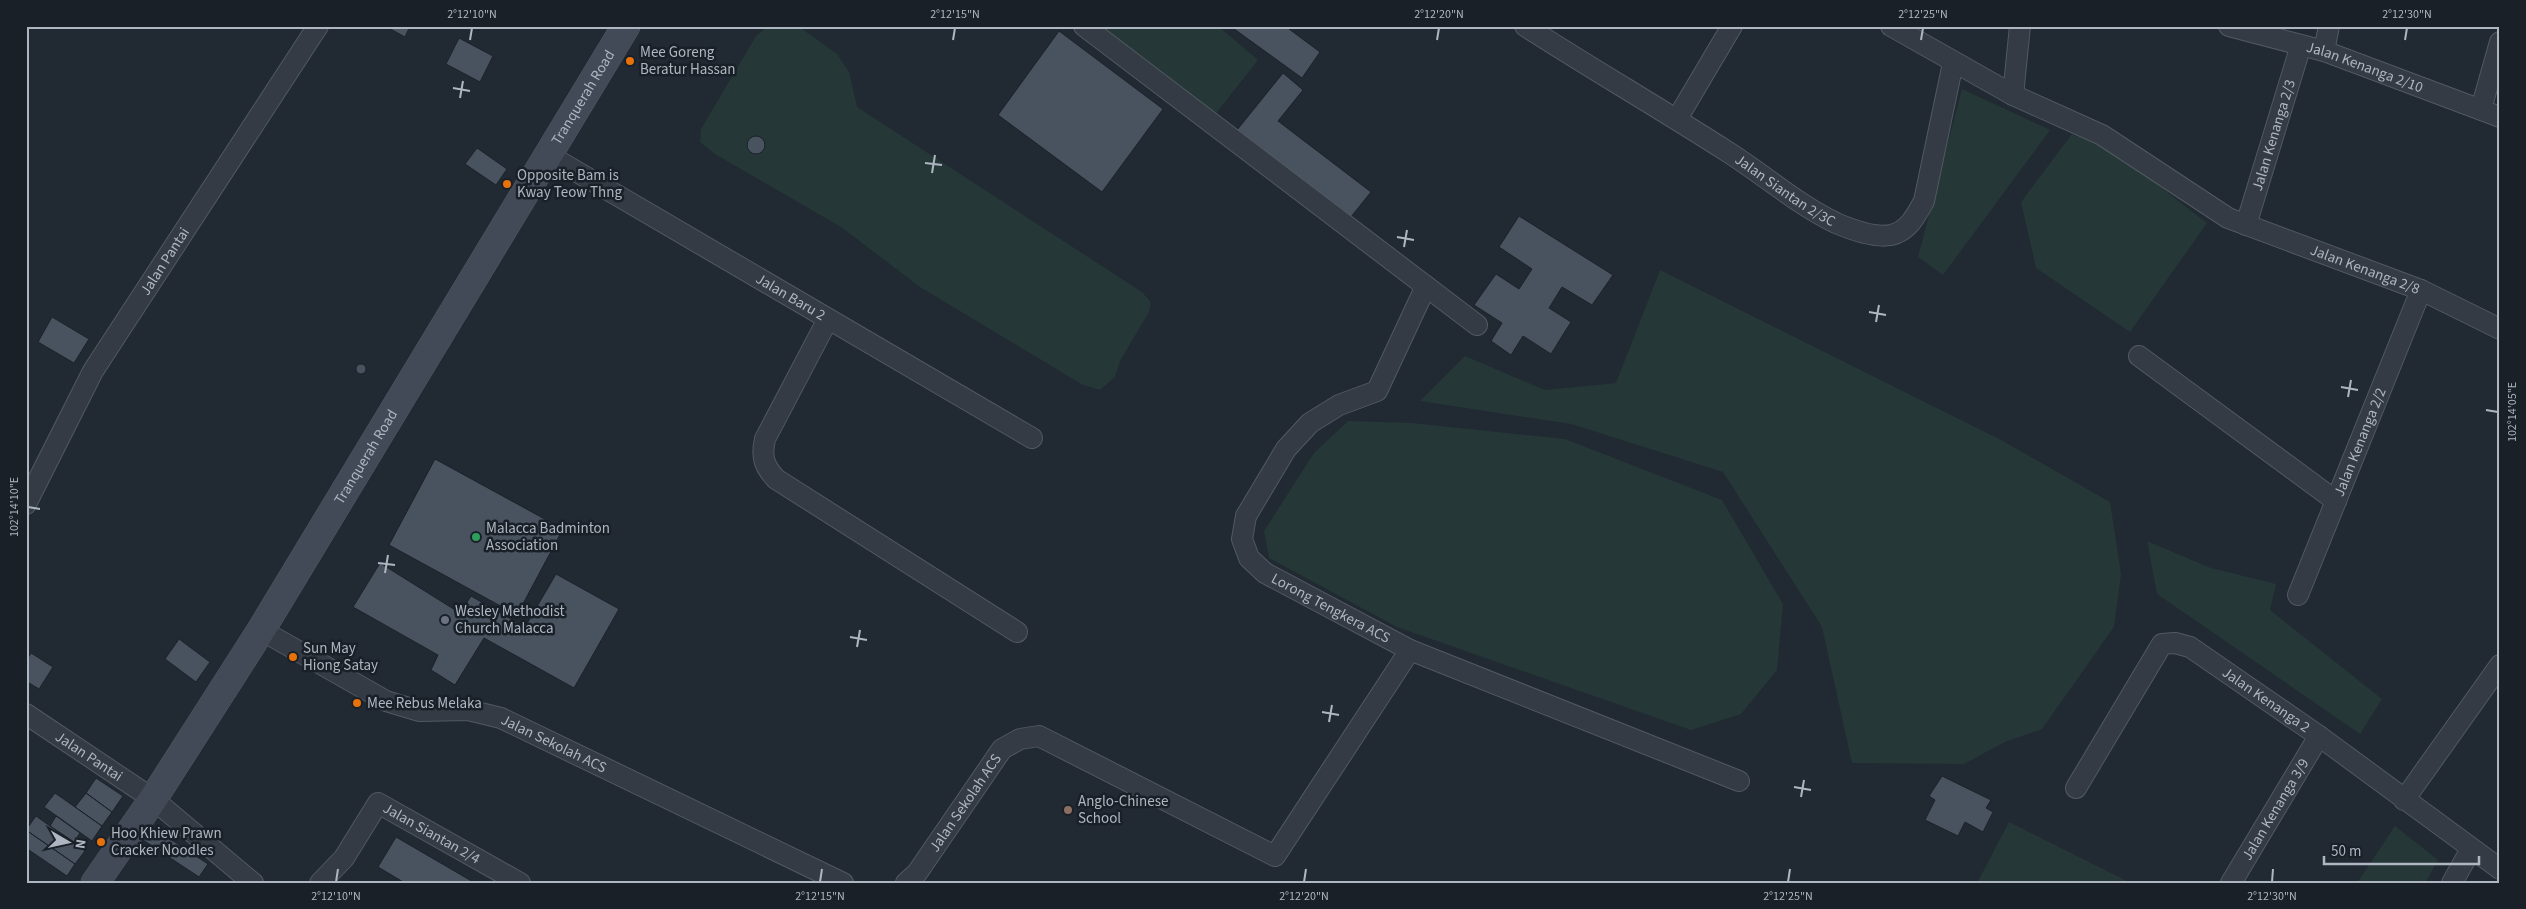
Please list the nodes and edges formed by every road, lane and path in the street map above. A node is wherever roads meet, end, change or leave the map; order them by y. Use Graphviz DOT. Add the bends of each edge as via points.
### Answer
graph roads {
  1 [pos="318,26"];
  2 [pos="626,26"];
  3 [pos="1084,26"];
  4 [pos="1525,26"];
  5 [pos="1732,26"];
  6 [pos="1891,26"];
  7 [pos="2020,26"];
  8 [pos="2229,26"];
  9 [pos="2329,26"];
  10 [pos="2500,42"];
  11 [pos="2301,45"];
  12 [pos="2324,51"];
  13 [pos="1953,63"];
  14 [pos="2013,95"];
  15 [pos="2491,113"];
  16 [pos="1677,119"];
  17 [pos="550,156"];
  18 [pos="2237,221"];
  19 [pos="1426,286"];
  20 [pos="2422,290"];
  21 [pos="828,319"];
  22 [pos="1477,325"];
  23 [pos="2500,329"];
  24 [pos="2139,356"];
  25 [pos="1032,438"];
  26 [pos="2336,501"];
  27 [pos="26,504"];
  28 [pos="2298,595"];
  29 [pos="261,630"];
  30 [pos="1017,632"];
  31 [pos="1410,650"];
  32 [pos="2500,665"];
  33 [pos="26,714"];
  34 [pos="2319,736"];
  35 [pos="1739,781"];
  36 [pos="2076,788"];
  37 [pos="153,799"];
  38 [pos="2404,800"];
  39 [pos="2471,849"];
  40 [pos="2500,869"];
  41 [pos="96,883"];
  42 [pos="253,883"];
  43 [pos="320,883"];
  44 [pos="520,883"];
  45 [pos="843,883"];
  46 [pos="906,883"];
  47 [pos="2231,883"];
  48 [pos="2452,883"];
  1 -- 27 [label="street, Jalan Pantai" via="93,372"];
  2 -- 17 [label="main road, Tranquerah Road"];
  3 -- 19 [label="street"];
  4 -- 16 [label="street, Jalan Siantan 2/3C"];
  5 -- 16 [label="street"];
  6 -- 13 [label="street, Jalan Kenanga 2/8"];
  7 -- 14 [label="street"];
  8 -- 11 [label="street, Jalan Kenanga 2/10"];
  9 -- 12 [label="street"];
  10 -- 15 [label="street"];
  11 -- 12 [label="street, Jalan Kenanga 2/10"];
  11 -- 18 [label="street, Jalan Kenanga 2/3"];
  12 -- 15 [label="street, Jalan Kenanga 2/10"];
  13 -- 14 [label="street, Jalan Kenanga 2/8"];
  13 -- 16 [label="street, Jalan Siantan 2/3C" via="1924,201 1913,221 1890,235 1837,223 1791,198"];
  14 -- 18 [label="street, Jalan Kenanga 2/8" via="2102,135"];
  17 -- 21 [label="street, Jalan Baru 2"];
  17 -- 29 [label="main road, Tranquerah Road"];
  18 -- 20 [label="street, Jalan Kenanga 2/8"];
  19 -- 22 [label="street"];
  19 -- 31 [label="street, Lorong Tengkera ACS" via="1376,391 1340,405 1310,422 1286,449 1246,516 1242,539 1249,558 1265,574"];
  20 -- 23 [label="street, Jalan Kenanga 2/8"];
  20 -- 26 [label="street, Jalan Kenanga 2/2"];
  21 -- 25 [label="street, Jalan Baru 2"];
  21 -- 30 [label="street" via="765,439 762,454 766,468 776,479"];
  24 -- 26 [label="street"];
  26 -- 28 [label="street, Jalan Kenanga 2/2"];
  29 -- 37 [label="main road, Tranquerah Road"];
  29 -- 45 [label="street, Jalan Sekolah ACS" via="386,701 419,711 468,710 501,718"];
  31 -- 35 [label="street, Lorong Tengkera ACS"];
  31 -- 46 [label="street, Jalan Sekolah ACS" via="1275,856 1039,736 1020,739 1002,749 917,873"];
  32 -- 38 [label="street"];
  33 -- 37 [label="street, Jalan Pantai"];
  34 -- 36 [label="street, Jalan Kenanga 2" via="2190,647 2162,644"];
  34 -- 38 [label="street, Jalan Kenanga 2"];
  34 -- 47 [label="street, Jalan Kenanga 3/9"];
  37 -- 41 [label="main road, Tranquerah Road"];
  37 -- 42 [label="street, Jalan Pantai"];
  38 -- 39 [label="street, Jalan Kenanga 2"];
  39 -- 40 [label="street, Jalan Kenanga 2"];
  39 -- 48 [label="street"];
  43 -- 44 [label="street, Jalan Siantan 2/4" via="344,858 378,804"];
}
